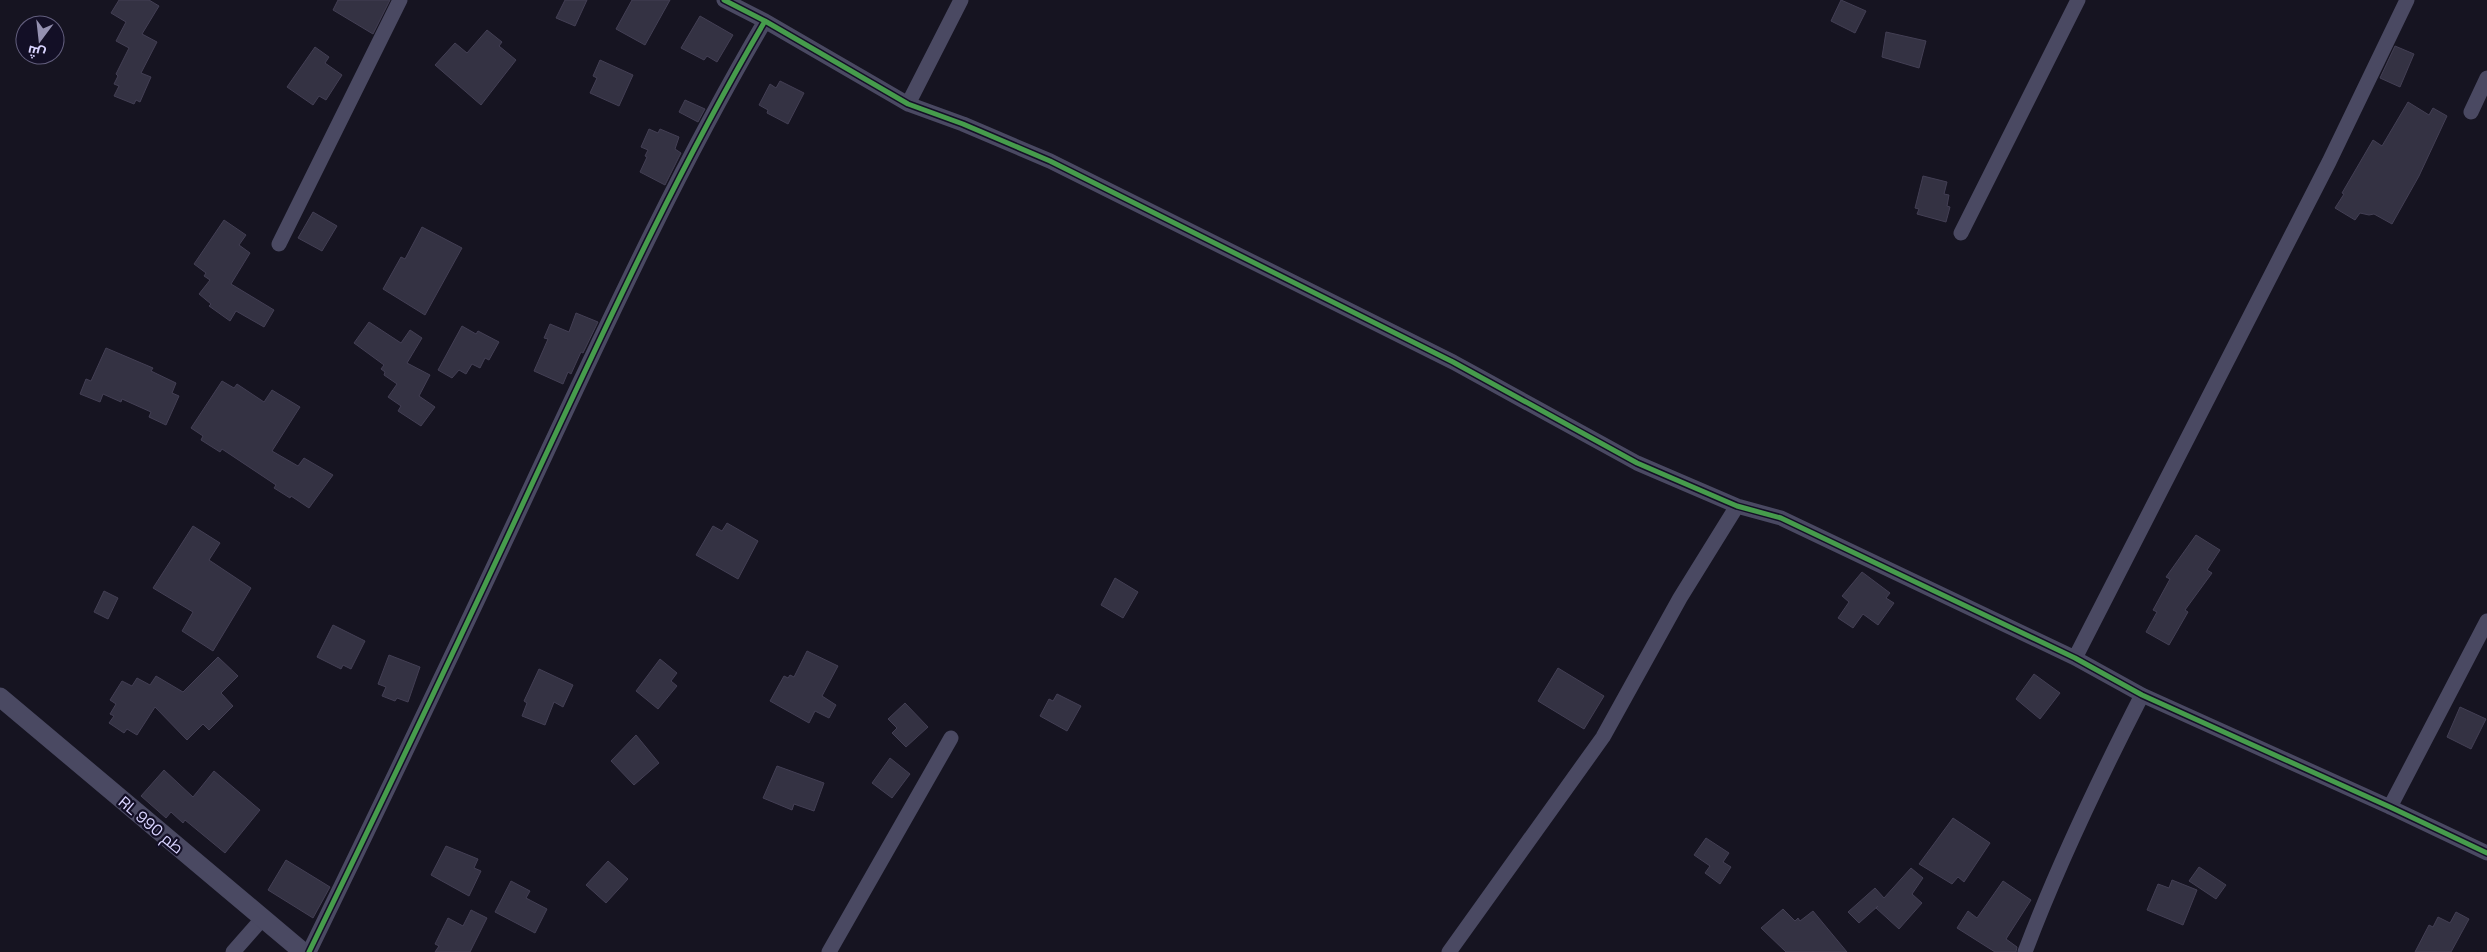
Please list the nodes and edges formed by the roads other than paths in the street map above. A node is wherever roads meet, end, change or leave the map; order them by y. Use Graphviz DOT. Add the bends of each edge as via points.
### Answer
graph roads {
  1 [pos="400,0"];
  2 [pos="724,0"];
  3 [pos="961,0"];
  4 [pos="2078,0"];
  5 [pos="2407,0"];
  6 [pos="765,21"];
  7 [pos="2487,78"];
  8 [pos="908,104"];
  9 [pos="2471,112"];
  10 [pos="1961,233"];
  11 [pos="279,244"];
  12 [pos="1737,506"];
  13 [pos="2487,621"];
  14 [pos="2074,658"];
  15 [pos="2142,696"];
  16 [pos="0,697"];
  17 [pos="951,738"];
  18 [pos="2390,807"];
  19 [pos="2487,853"];
  20 [pos="263,918"];
  21 [pos="233,952"];
  22 [pos="303,952"];
  23 [pos="309,952"];
  24 [pos="829,952"];
  25 [pos="1449,952"];
  26 [pos="2025,952"];
  1 -- 11 [label="street"];
  2 -- 6 [label="street"];
  3 -- 8 [label="street"];
  4 -- 10 [label="street"];
  5 -- 14 [label="street" via="2329,162"];
  6 -- 8 [label="street"];
  6 -- 23 [label="street" via="708,121 593,354"];
  7 -- 9 [label="street"];
  8 -- 12 [label="street" via="1050,161 1453,362 1637,463"];
  12 -- 14 [label="street" via="1781,518"];
  12 -- 25 [label="street" via="1680,598 1604,737"];
  13 -- 18 [label="street"];
  14 -- 15 [label="street"];
  15 -- 18 [label="street"];
  15 -- 26 [label="street" via="2047,893"];
  16 -- 20 [label="street, RL طم 990"];
  17 -- 24 [label="street"];
  18 -- 19 [label="street"];
  20 -- 21 [label="street"];
  20 -- 22 [label="street, RL طم 990"];
}
